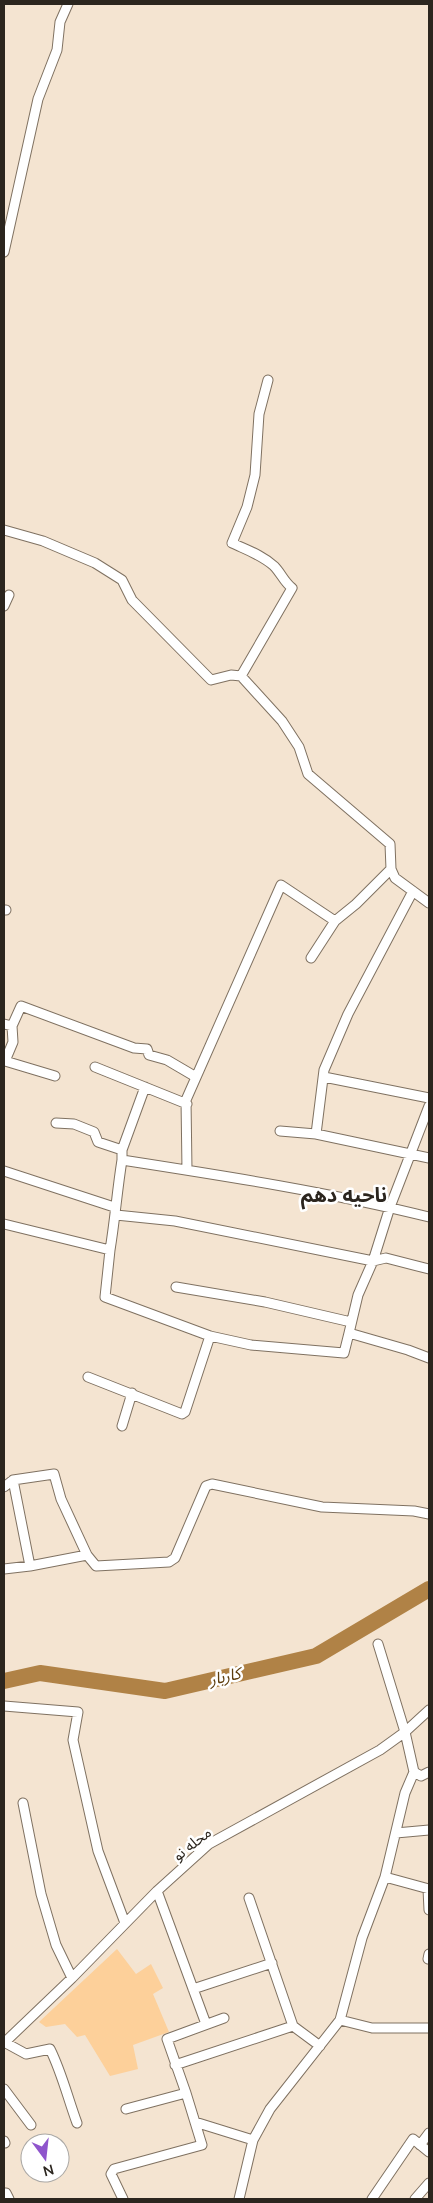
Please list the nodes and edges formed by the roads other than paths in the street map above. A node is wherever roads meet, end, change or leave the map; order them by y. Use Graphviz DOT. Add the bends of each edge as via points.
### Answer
graph roads {
  1 [pos="68,4"];
  2 [pos="4,252"];
  3 [pos="268,380"];
  4 [pos="4,530"];
  5 [pos="8,595"];
  6 [pos="4,606"];
  7 [pos="241,676"];
  8 [pos="391,869"];
  9 [pos="413,891"];
  10 [pos="429,903"];
  11 [pos="335,921"];
  12 [pos="311,958"];
  13 [pos="8,1025"];
  14 [pos="94,1067"];
  15 [pos="55,1076"];
  16 [pos="196,1077"];
  17 [pos="324,1077"];
  18 [pos="145,1087"];
  19 [pos="429,1098"];
  20 [pos="187,1104"];
  21 [pos="429,1106"];
  22 [pos="56,1123"];
  23 [pos="280,1131"];
  24 [pos="316,1134"];
  25 [pos="122,1150"];
  26 [pos="410,1154"];
  27 [pos="429,1158"];
  28 [pos="122,1160"];
  29 [pos="187,1170"];
  30 [pos="4,1172"];
  31 [pos="390,1207"];
  32 [pos="115,1211"];
  33 [pos="429,1217"];
  34 [pos="4,1224"];
  35 [pos="110,1250"];
  36 [pos="373,1261"];
  37 [pos="429,1269"];
  38 [pos="176,1287"];
  39 [pos="351,1322"];
  40 [pos="349,1333"];
  41 [pos="210,1336"];
  42 [pos="429,1358"];
  43 [pos="88,1376"];
  44 [pos="132,1393"];
  45 [pos="122,1426"];
  46 [pos="13,1480"];
  47 [pos="4,1487"];
  48 [pos="429,1514"];
  49 [pos="87,1555"];
  50 [pos="30,1566"];
  51 [pos="4,1568"];
  52 [pos="378,1644"];
  53 [pos="4,1706"];
  54 [pos="429,1710"];
  55 [pos="405,1732"];
  56 [pos="414,1772"];
  57 [pos="429,1772"];
  58 [pos="23,1803"];
  59 [pos="429,1830"];
  60 [pos="396,1833"];
  61 [pos="385,1877"];
  62 [pos="429,1889"];
  63 [pos="157,1891"];
  64 [pos="249,1898"];
  65 [pos="429,1910"];
  66 [pos="125,1923"];
  67 [pos="272,1964"];
  68 [pos="72,1978"];
  69 [pos="193,1989"];
  70 [pos="224,2018"];
  71 [pos="340,2020"];
  72 [pos="206,2024"];
  73 [pos="293,2026"];
  74 [pos="429,2028"];
  75 [pos="4,2042"];
  76 [pos="320,2046"];
  77 [pos="175,2065"];
  78 [pos="4,2089"];
  79 [pos="186,2093"];
  80 [pos="126,2109"];
  81 [pos="195,2122"];
  82 [pos="78,2123"];
  83 [pos="31,2125"];
  84 [pos="429,2133"];
  85 [pos="253,2140"];
  86 [pos="420,2145"];
  87 [pos="429,2152"];
  88 [pos="429,2183"];
  89 [pos="4,2193"];
  90 [pos="9,2199"];
  91 [pos="123,2199"];
  92 [pos="239,2199"];
  93 [pos="372,2199"];
  94 [pos="415,2199"];
  1 -- 2 [label="street" via="60,22 57,50 38,99"];
  3 -- 7 [label="street" via="259,414 255,475 247,507 232,543 262,556 292,588"];
  4 -- 7 [label="street" via="43,540 95,563 122,580 132,600 147,618 211,680"];
  5 -- 6 [label="street"];
  7 -- 8 [label="street" via="282,721 299,747 308,774 390,844"];
  8 -- 9 [label="street" via="395,878"];
  8 -- 11 [label="street"];
  9 -- 10 [label="street"];
  9 -- 17 [label="street" via="348,1014"];
  11 -- 12 [label="street"];
  11 -- 16 [label="street" via="281,885"];
  13 -- 15 [label="street" via="13,1042 5,1062"];
  13 -- 16 [label="street" via="21,1006 134,1048 148,1049 149,1055 167,1060"];
  14 -- 18 [label="street"];
  16 -- 20 [label="street"];
  17 -- 19 [label="street"];
  17 -- 24 [label="street"];
  18 -- 20 [label="street"];
  18 -- 25 [label="street"];
  20 -- 29 [label="street"];
  21 -- 26 [label="street"];
  22 -- 25 [label="street" via="74,1124 94,1132 98,1142"];
  23 -- 24 [label="street"];
  24 -- 26 [label="street"];
  25 -- 28 [label="street"];
  26 -- 27 [label="street"];
  26 -- 31 [label="street"];
  28 -- 29 [label="street"];
  28 -- 32 [label="street"];
  29 -- 31 [label="street"];
  30 -- 32 [label="street"];
  31 -- 33 [label="street"];
  31 -- 36 [label="street"];
  32 -- 35 [label="street"];
  32 -- 36 [label="street" via="175,1220"];
  34 -- 35 [label="street"];
  35 -- 41 [label="street" via="105,1297"];
  36 -- 37 [label="street" via="386,1258"];
  36 -- 39 [label="street" via="358,1295"];
  38 -- 39 [label="street" via="265,1302"];
  39 -- 40 [label="street"];
  40 -- 41 [label="street" via="344,1354 251,1345"];
  40 -- 42 [label="street"];
  41 -- 44 [label="street" via="185,1412 178,1413"];
  43 -- 44 [label="street"];
  44 -- 45 [label="street"];
  46 -- 47 [label="street"];
  46 -- 49 [label="street" via="56,1476 61,1499"];
  46 -- 50 [label="street"];
  48 -- 49 [label="street" via="322,1507 212,1484 206,1486 175,1558 169,1562 96,1566"];
  49 -- 50 [label="street"];
  50 -- 51 [label="street"];
  52 -- 55 [label="street"];
  53 -- 66 [label="street" via="78,1712 73,1740 98,1851"];
  54 -- 55 [label="street, محله نو"];
  55 -- 56 [label="street"];
  55 -- 63 [label="street, محله نو" via="380,1750 209,1844"];
  56 -- 57 [label="street" via="420,1776"];
  56 -- 60 [label="street" via="405,1793"];
  58 -- 68 [label="street" via="46,1911 56,1945"];
  59 -- 60 [label="street"];
  60 -- 61 [label="street"];
  61 -- 62 [label="street"];
  61 -- 71 [label="street" via="362,1938"];
  62 -- 65 [label="street"];
  63 -- 66 [label="street, محله نو"];
  63 -- 69 [label="street"];
  64 -- 67 [label="street"];
  66 -- 68 [label="street, محله نو"];
  67 -- 69 [label="street"];
  67 -- 73 [label="street"];
  68 -- 75 [label="street, محله نو"];
  69 -- 72 [label="street"];
  70 -- 72 [label="street"];
  71 -- 74 [label="street" via="372,2028"];
  71 -- 76 [label="street"];
  72 -- 77 [label="street" via="167,2039"];
  73 -- 76 [label="street"];
  73 -- 77 [label="street"];
  75 -- 82 [label="street" via="26,2054 50,2049"];
  76 -- 85 [label="street" via="270,2109"];
  77 -- 79 [label="street"];
  78 -- 83 [label="street"];
  79 -- 80 [label="street"];
  79 -- 81 [label="street"];
  81 -- 85 [label="street"];
  81 -- 91 [label="street" via="202,2145 111,2172"];
  84 -- 86 [label="street"];
  85 -- 92 [label="street"];
  86 -- 87 [label="street"];
  86 -- 93 [label="street" via="413,2140"];
  88 -- 94 [label="street"];
  89 -- 90 [label="street"];
}
